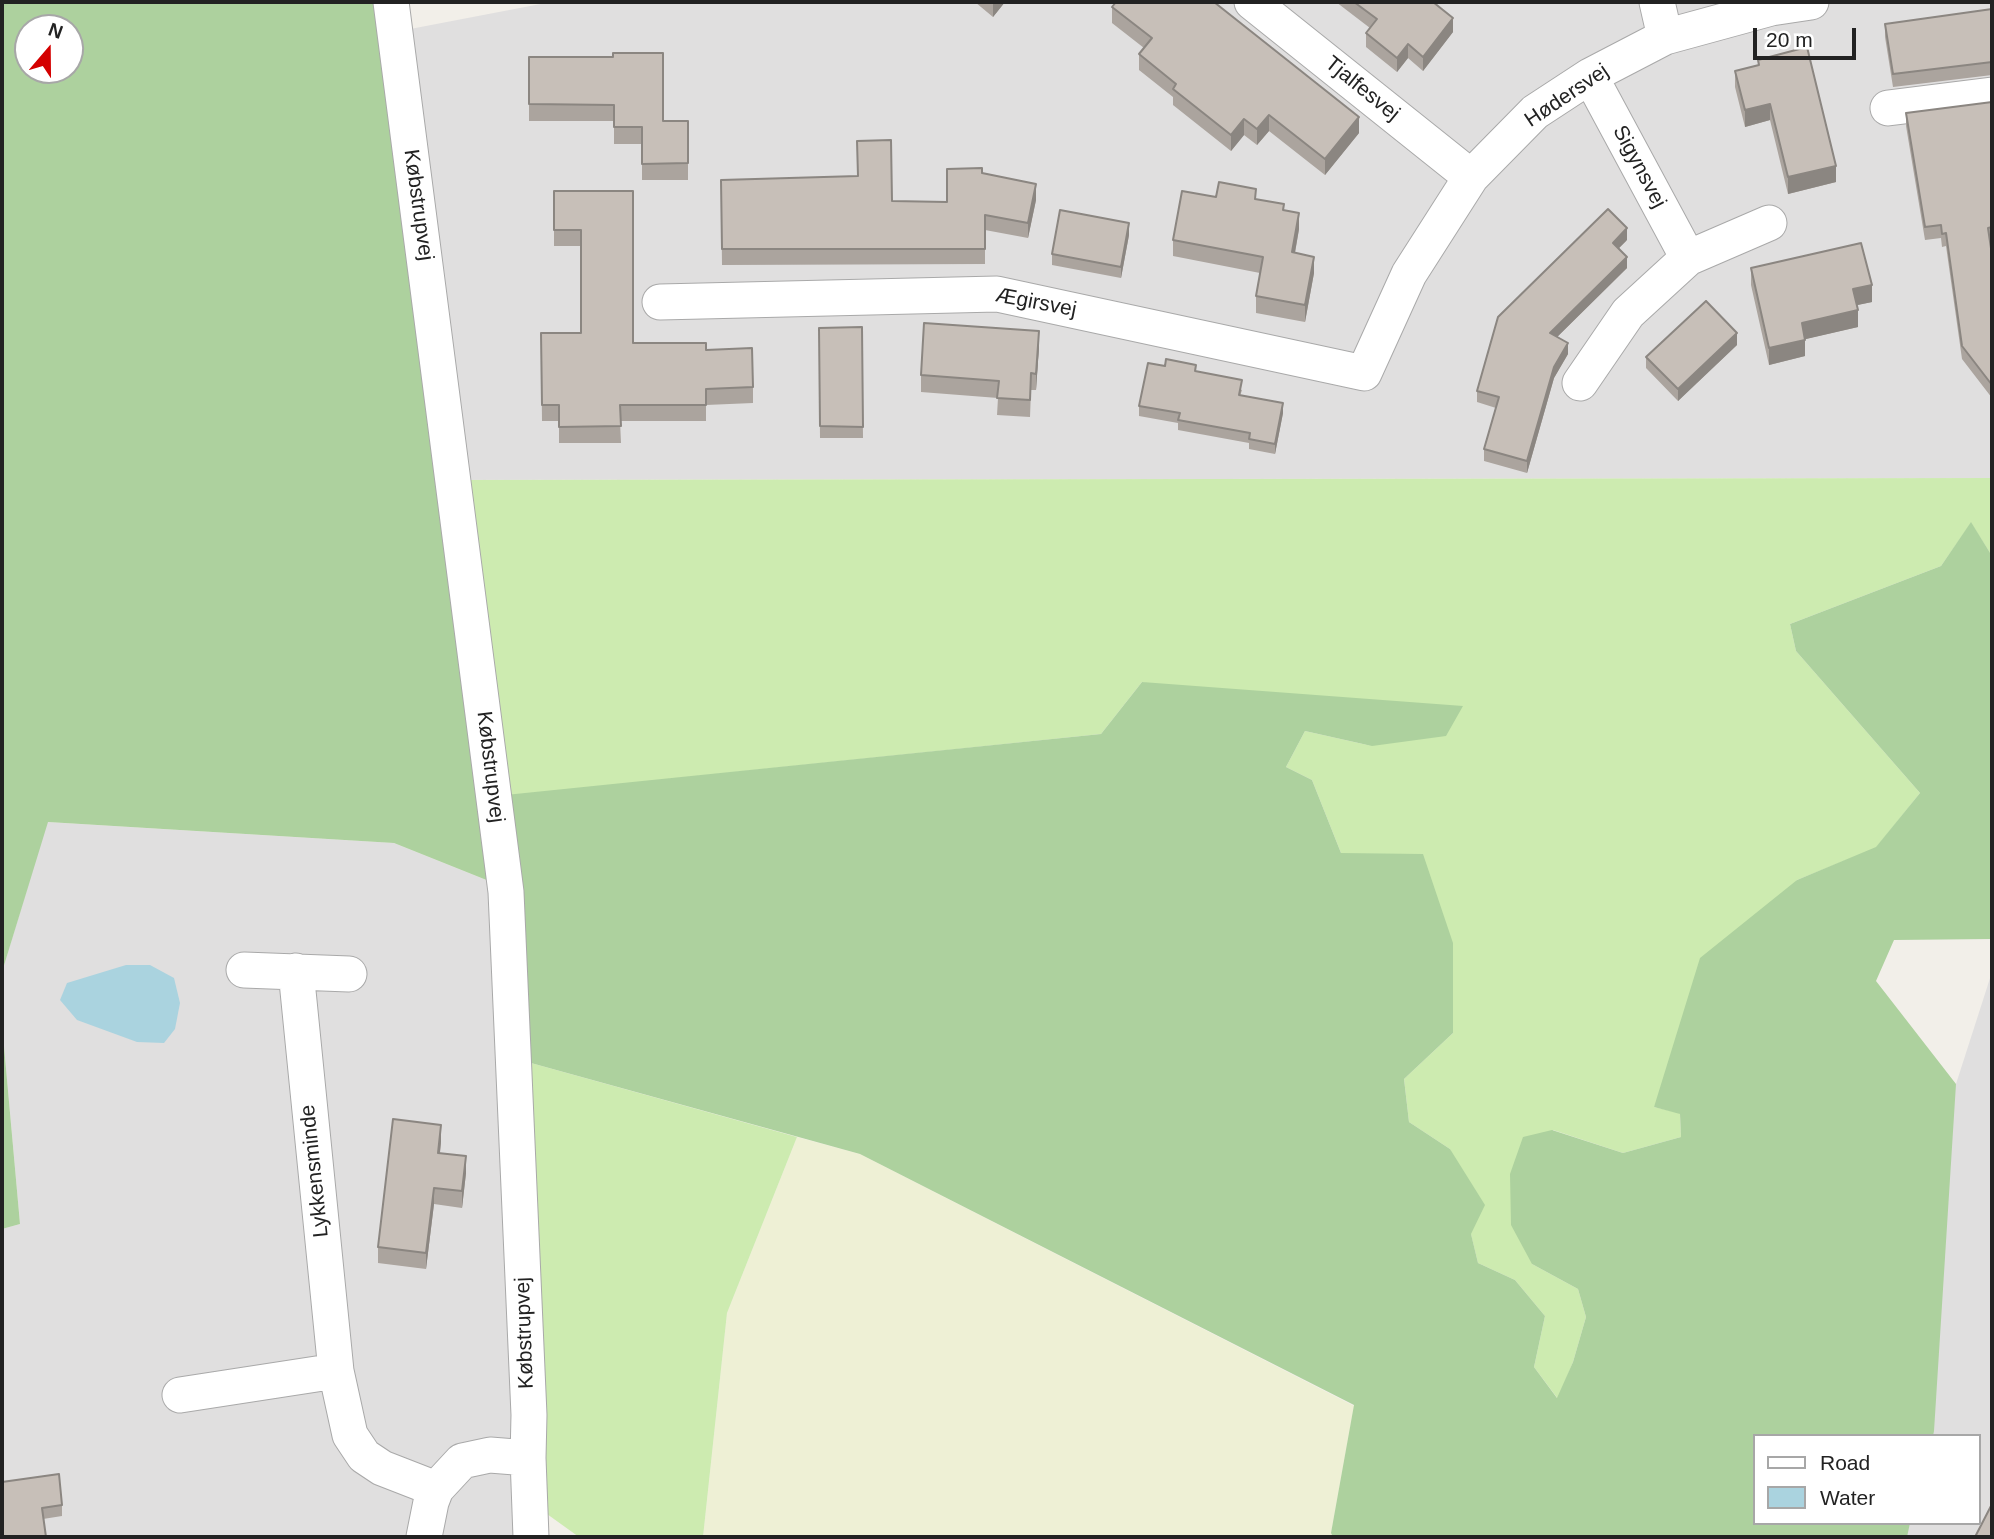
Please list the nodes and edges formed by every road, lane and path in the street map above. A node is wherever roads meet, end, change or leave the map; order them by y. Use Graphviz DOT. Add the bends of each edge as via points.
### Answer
graph roads {
  1 [pos="391,2"];
  2 [pos="1252,2"];
  3 [pos="1657,2"];
  4 [pos="1811,2"];
  5 [pos="1665,37"];
  6 [pos="1590,76"];
  7 [pos="1992,94"];
  8 [pos="1888,108"];
  9 [pos="1471,177"];
  10 [pos="1769,223"];
  11 [pos="1688,258"];
  12 [pos="660,302"];
  13 [pos="1364,373"];
  14 [pos="1580,383"];
  15 [pos="244,970"];
  16 [pos="296,971"];
  17 [pos="349,974"];
  18 [pos="335,1371"];
  19 [pos="180,1395"];
  20 [pos="527,1458"];
  21 [pos="436,1489"];
  22 [pos="424,1537"];
  23 [pos="531,1537"];
  1 -- 20 [label="street, Købstrupvej" via="506,891"];
  2 -- 9 [label="street, Tjalfesvej"];
  3 -- 5 [label="street"];
  4 -- 5 [label="street, Hødersvej" via="1770,8"];
  5 -- 6 [label="street, Hødersvej"];
  6 -- 9 [label="street, Hødersvej" via="1535,112"];
  6 -- 11 [label="street, Sigynsvej"];
  7 -- 8 [label="street"];
  9 -- 13 [label="street, Hødersvej" via="1409,274"];
  10 -- 11 [label="street"];
  11 -- 14 [label="street" via="1628,313"];
  12 -- 13 [label="street, Ægirsvej" via="997,293"];
  15 -- 16 [label="street"];
  16 -- 17 [label="street"];
  16 -- 18 [label="street, Lykkensminde"];
  18 -- 19 [label="street"];
  18 -- 21 [label="street, Lykkensminde" via="350,1435 364,1456"];
  20 -- 21 [label="street" via="490,1455 462,1461"];
  20 -- 23 [label="street, Købstrupvej"];
  21 -- 22 [label="street"];
}
